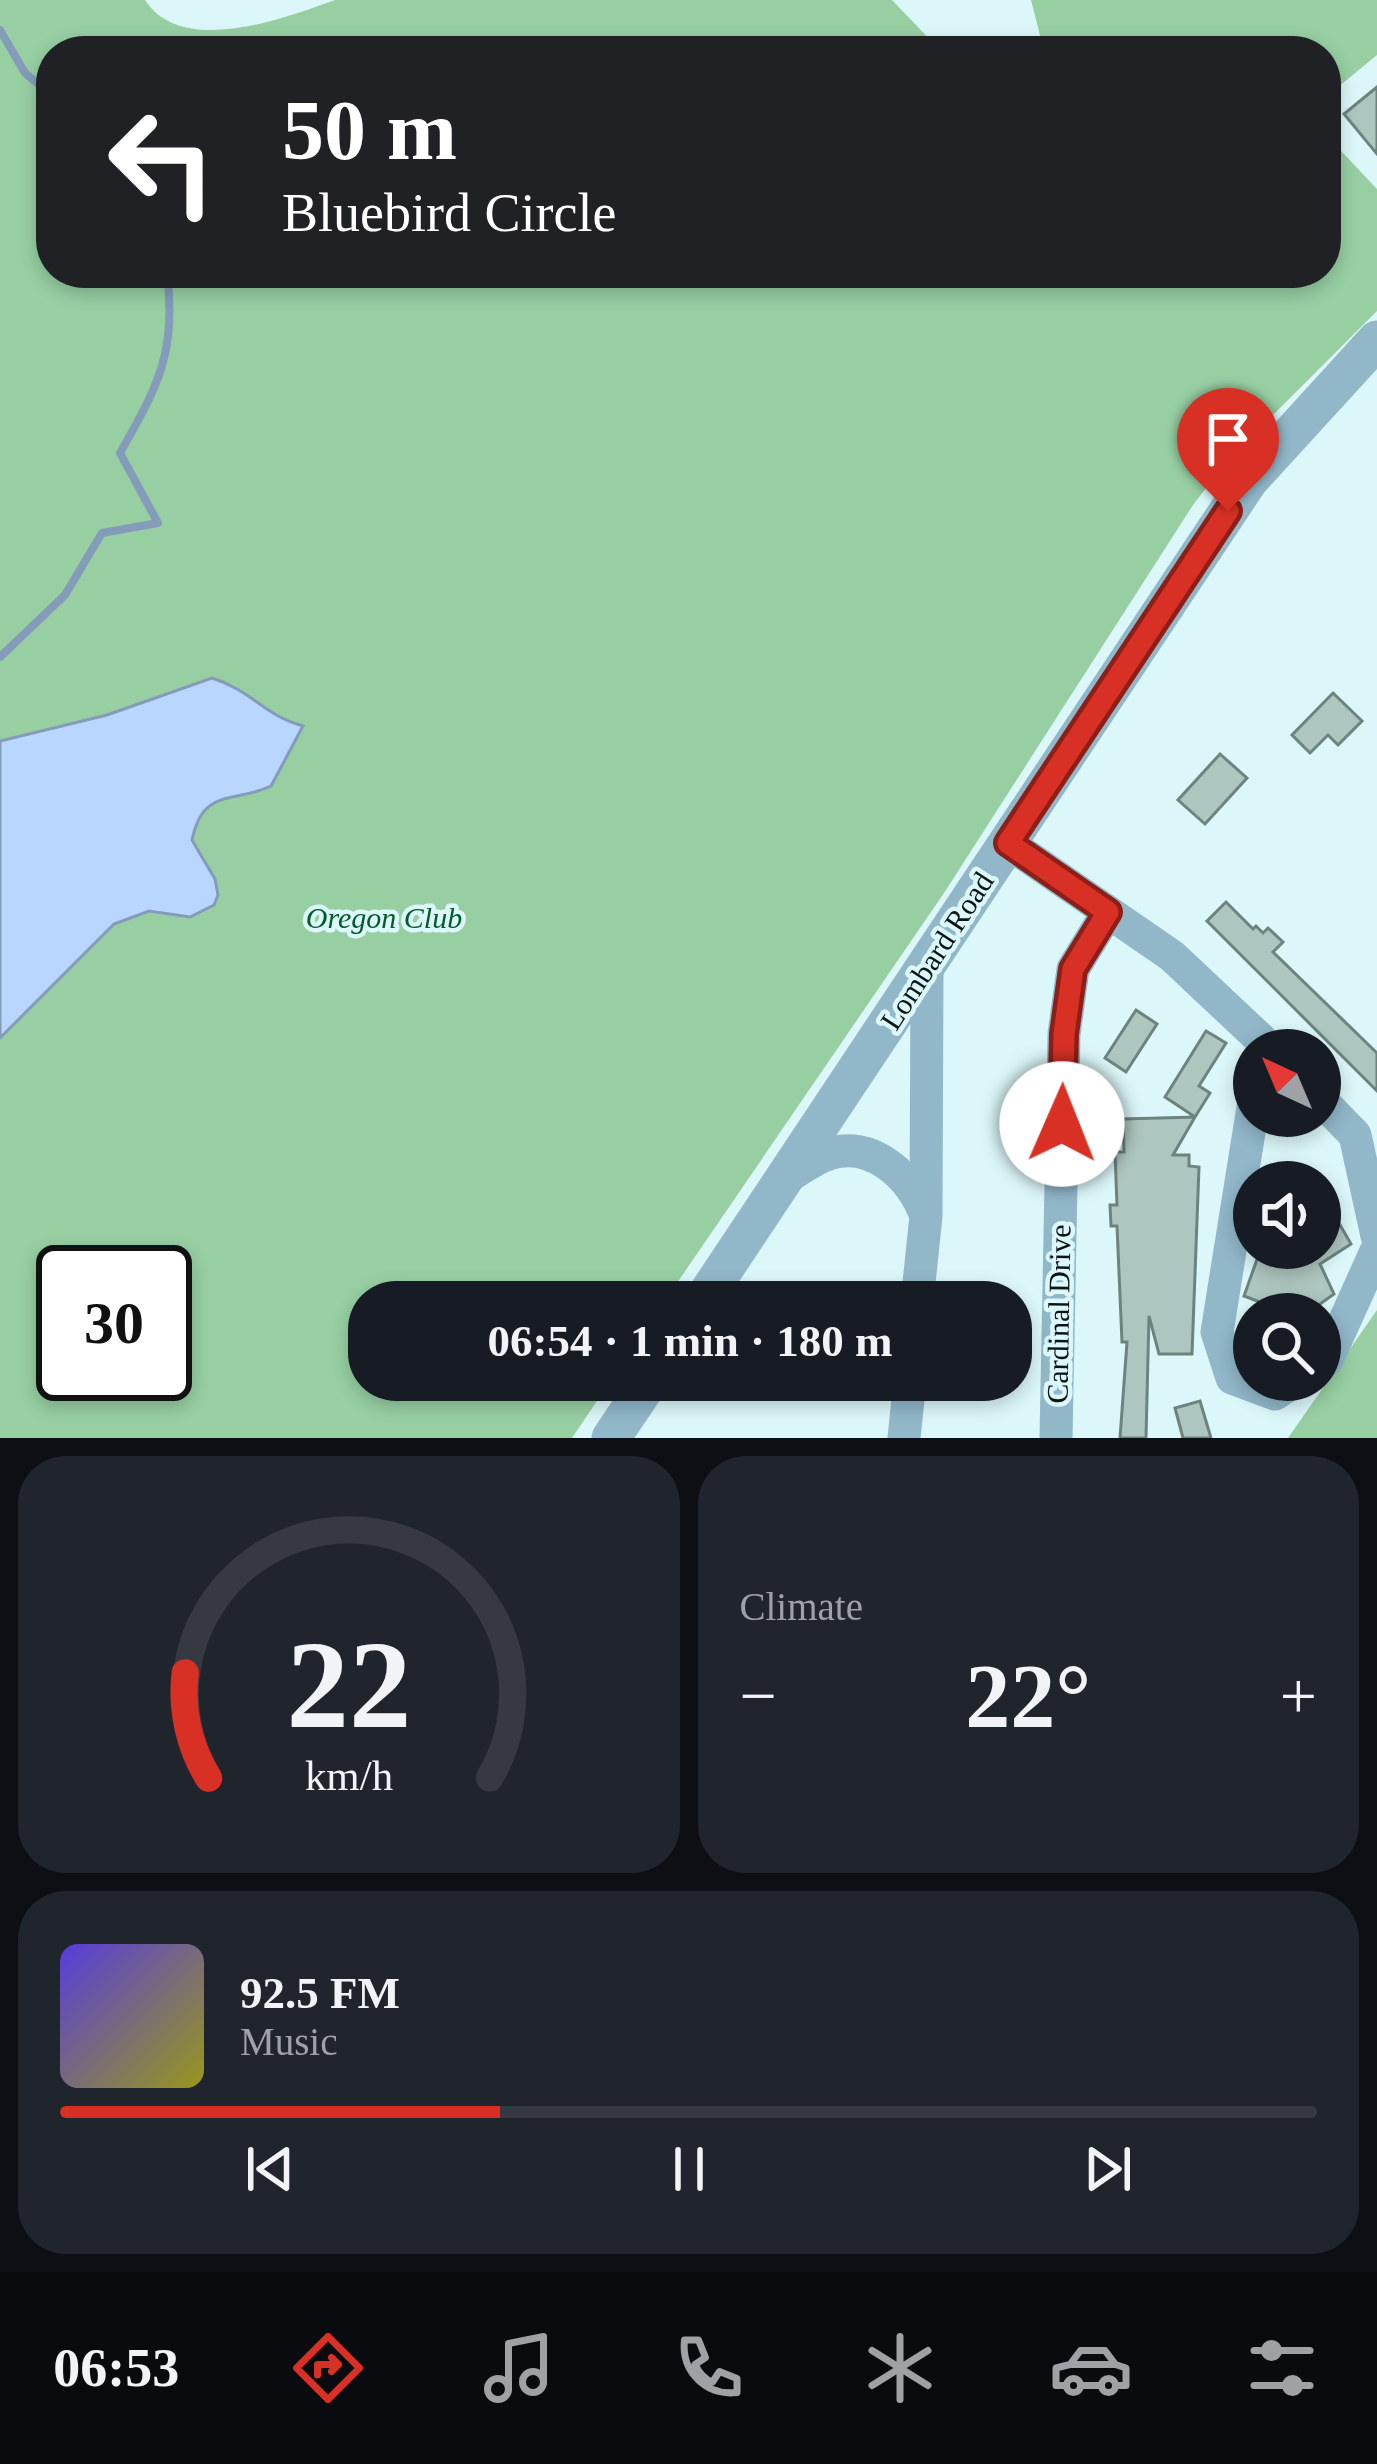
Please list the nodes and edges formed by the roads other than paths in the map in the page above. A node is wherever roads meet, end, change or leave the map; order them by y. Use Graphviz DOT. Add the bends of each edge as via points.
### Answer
graph roads {
  1 [pos="1377,340"];
  2 [pos="1008,843"];
  3 [pos="1108,912"];
  4 [pos="927,969"];
  5 [pos="1247,1029"];
  6 [pos="1341,1121"];
  7 [pos="1248,1137"];
  8 [pos="785,1179"];
  9 [pos="926,1216"];
  10 [pos="1377,1237"];
  11 [pos="1377,1249"];
  12 [pos="716,1281"];
  13 [pos="919,1281"];
  14 [pos="1341,1331"];
  15 [pos="1233,1378"];
  16 [pos="636,1401"];
  17 [pos="908,1401"];
  18 [pos="905,1437"];
  19 [pos="611,1438"];
  20 [pos="1056,1438"];
  1 -- 2 [label="street, Lombard Road" via="1249,480"];
  2 -- 3 [label="street"];
  2 -- 4 [label="street, Lombard Road"];
  3 -- 5 [label="street" via="1172,956"];
  3 -- 20 [label="street, Cardinal Drive" via="1073,969 1064,1034"];
  4 -- 8 [label="street, Lombard Road"];
  4 -- 9 [label="street"];
  6 -- 10 [label="street" via="1355,1135"];
  7 -- 15 [label="street" via="1217,1332"];
  8 -- 9 [label="street" via="826,1154 855,1151 906,1176"];
  8 -- 12 [label="street, Lombard Road"];
  9 -- 13 [label="street"];
  11 -- 14 [label="street"];
  16 -- 19 [label="street"];
  17 -- 18 [label="street"];
}
